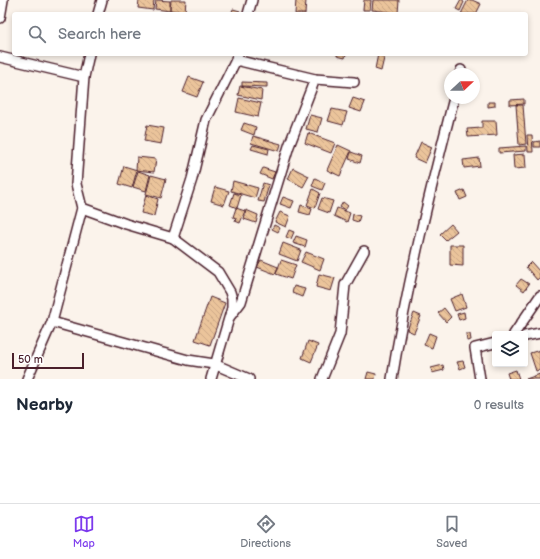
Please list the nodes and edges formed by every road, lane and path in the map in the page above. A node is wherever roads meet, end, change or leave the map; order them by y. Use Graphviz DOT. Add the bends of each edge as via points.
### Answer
graph roads {
  1 [pos="3,0"];
  2 [pos="102,0"];
  3 [pos="252,0"];
  4 [pos="99,12"];
  5 [pos="249,12"];
  6 [pos="0,18"];
  7 [pos="89,56"];
  8 [pos="0,57"];
  9 [pos="237,57"];
  10 [pos="84,77"];
  11 [pos="314,79"];
  12 [pos="354,82"];
  13 [pos="452,104"];
  14 [pos="82,208"];
  15 [pos="173,238"];
  16 [pos="364,251"];
  17 [pos="540,296"];
  18 [pos="230,316"];
  19 [pos="52,322"];
  20 [pos="516,331"];
  21 [pos="540,333"];
  22 [pos="528,335"];
  23 [pos="492,344"];
  24 [pos="214,364"];
  25 [pos="27,379"];
  26 [pos="211,379"];
  27 [pos="249,379"];
  28 [pos="322,379"];
  29 [pos="392,379"];
  30 [pos="480,379"];
  1 -- 6 [label="street"];
  2 -- 4 [label="street"];
  3 -- 5 [label="street"];
  7 -- 10 [label="street"];
  8 -- 10 [label="street"];
  9 -- 11 [label="street"];
  9 -- 15 [label="street" via="206,120 192,179"];
  10 -- 14 [label="street" via="76,184"];
  11 -- 12 [label="street"];
  11 -- 18 [label="street" via="289,146 241,302"];
  13 -- 29 [label="street" via="400,327"];
  14 -- 15 [label="street"];
  14 -- 19 [label="street"];
  15 -- 18 [label="street" via="218,272 232,300"];
  16 -- 28 [label="street" via="345,285 340,334"];
  17 -- 20 [label="street"];
  18 -- 24 [label="street"];
  19 -- 24 [label="street" via="188,360"];
  19 -- 25 [label="street"];
  21 -- 22 [label="street"];
  23 -- 30 [label="street" via="475,348"];
  24 -- 26 [label="street"];
  24 -- 27 [label="street"];
}
